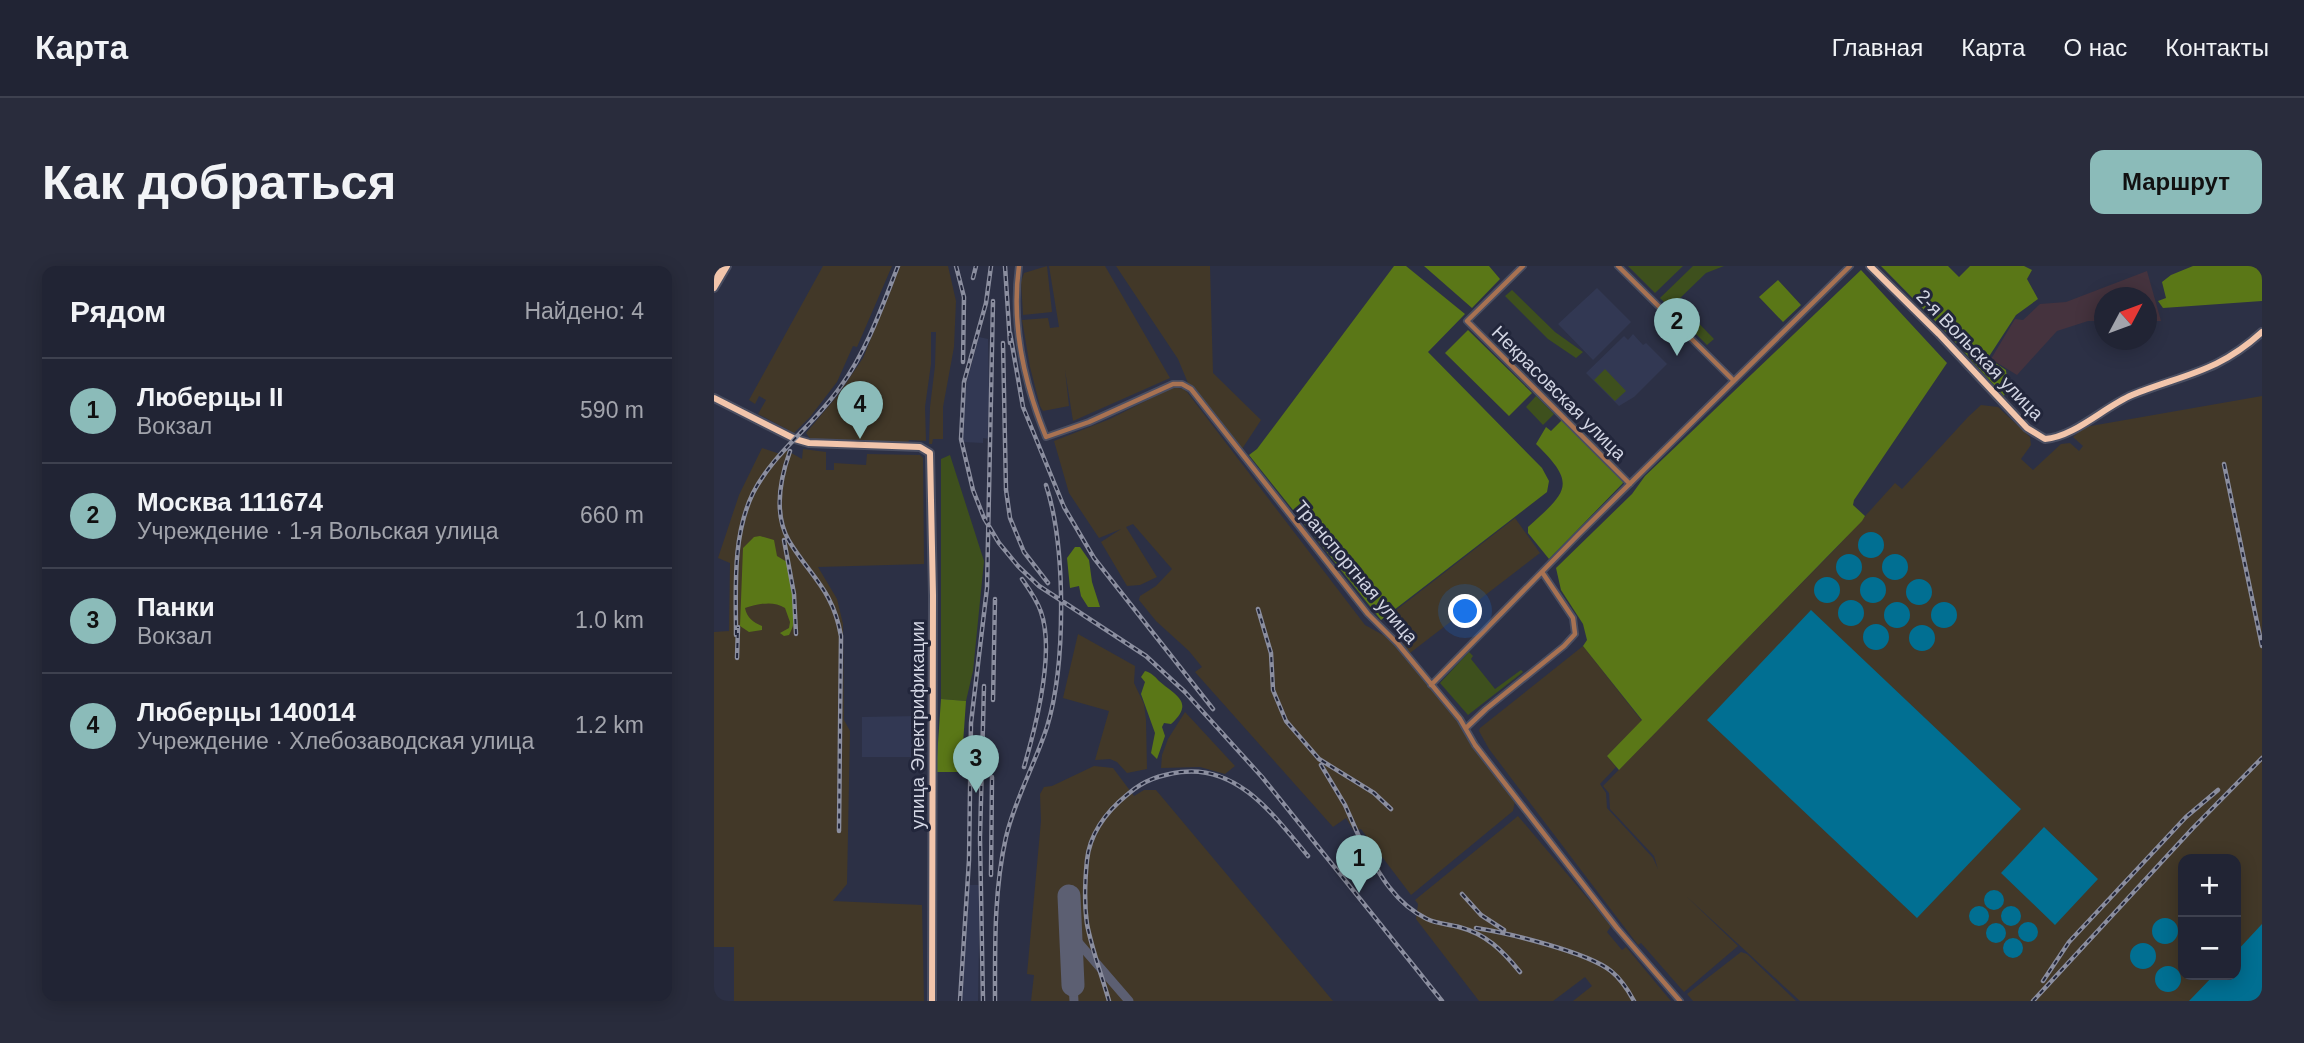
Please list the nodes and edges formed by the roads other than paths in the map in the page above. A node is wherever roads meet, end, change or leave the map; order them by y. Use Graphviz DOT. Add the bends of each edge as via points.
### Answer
graph roads {
  1 [pos="722,266"];
  2 [pos="727,266"];
  3 [pos="1019,266"];
  4 [pos="1523,266"];
  5 [pos="1618,266"];
  6 [pos="1850,266"];
  7 [pos="1870,266"];
  8 [pos="714,279"];
  9 [pos="714,288"];
  10 [pos="2262,332"];
  11 [pos="1734,381"];
  12 [pos="714,398"];
  13 [pos="1630,484"];
  14 [pos="1542,572"];
  15 [pos="1431,685"];
  16 [pos="1466,729"];
  17 [pos="932,1001"];
  18 [pos="1680,1001"];
  1 -- 8 [label="main road"];
  2 -- 9 [label="main road"];
  3 -- 15 [label="street, Транспортная улица" via="1019,343 1046,437 1173,384 1191,389 1368,614"];
  4 -- 13 [label="street, Некрасовская улица" via="1468,321"];
  5 -- 11 [label="street"];
  6 -- 11 [label="street"];
  7 -- 10 [label="main road, 2-я Вольская улица" via="2027,428 2045,439 2066,433 2132,396 2217,365"];
  11 -- 13 [label="street"];
  12 -- 17 [label="main road, улица Электрификации" via="809,443 920,447 931,457"];
  13 -- 14 [label="street"];
  14 -- 15 [label="street"];
  14 -- 16 [label="street" via="1571,614 1575,634"];
  15 -- 16 [label="street, Транспортная улица"];
  16 -- 18 [label="street, Транспортная улица" via="1617,928"];
}
